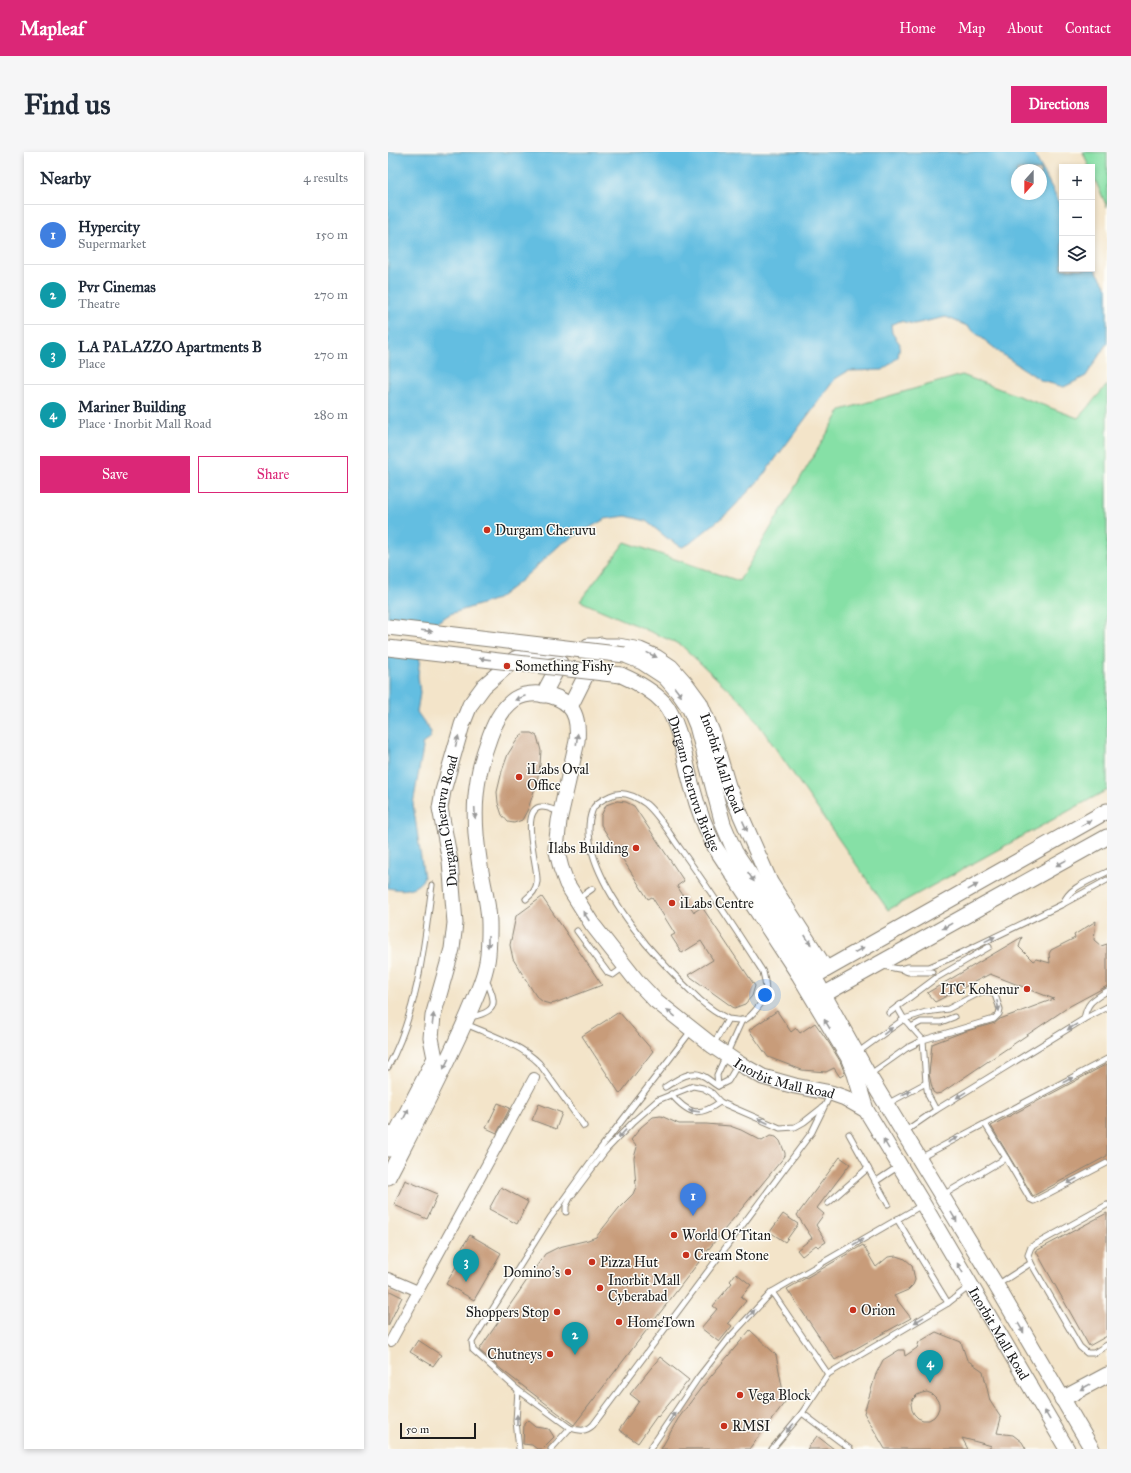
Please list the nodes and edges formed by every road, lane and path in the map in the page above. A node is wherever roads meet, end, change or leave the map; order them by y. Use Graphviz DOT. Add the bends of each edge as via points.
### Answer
graph roads {
  1 [pos="388,627"];
  2 [pos="601,645"];
  3 [pos="388,648"];
  4 [pos="560,663"];
  5 [pos="543,695"];
  6 [pos="570,706"];
  7 [pos="1107,811"];
  8 [pos="561,812"];
  9 [pos="1107,837"];
  10 [pos="1107,872"];
  11 [pos="1107,880"];
  12 [pos="432,885"];
  13 [pos="592,889"];
  14 [pos="526,899"];
  15 [pos="576,900"];
  16 [pos="1063,904"];
  17 [pos="577,931"];
  18 [pos="989,947"];
  19 [pos="877,965"];
  20 [pos="625,966"];
  21 [pos="826,969"];
  22 [pos="931,969"];
  23 [pos="813,976"];
  24 [pos="936,978"];
  25 [pos="1107,991"];
  26 [pos="823,995"];
  27 [pos="897,1007"];
  28 [pos="1107,1007"];
  29 [pos="889,1013"];
  30 [pos="954,1017"];
  31 [pos="728,1019"];
  32 [pos="904,1019"];
  33 [pos="1084,1019"];
  34 [pos="742,1020"];
  35 [pos="466,1021"];
  36 [pos="841,1025"];
  37 [pos="912,1027"];
  38 [pos="692,1030"];
  39 [pos="923,1040"];
  40 [pos="713,1046"];
  41 [pos="856,1053"];
  42 [pos="732,1059"];
  43 [pos="1107,1059"];
  44 [pos="388,1067"];
  45 [pos="869,1076"];
  46 [pos="534,1078"];
  47 [pos="926,1083"];
  48 [pos="718,1086"];
  49 [pos="665,1087"];
  50 [pos="671,1094"];
  51 [pos="828,1099"];
  52 [pos="720,1102"];
  53 [pos="886,1104"];
  54 [pos="866,1110"];
  55 [pos="936,1110"];
  56 [pos="985,1124"];
  57 [pos="584,1126"];
  58 [pos="903,1132"];
  59 [pos="849,1134"];
  60 [pos="390,1138"];
  61 [pos="607,1149"];
  62 [pos="597,1152"];
  63 [pos="1006,1158"];
  64 [pos="919,1159"];
  65 [pos="1107,1163"];
  66 [pos="900,1166"];
  67 [pos="868,1168"];
  68 [pos="388,1177"];
  69 [pos="876,1182"];
  70 [pos="942,1196"];
  71 [pos="828,1203"];
  72 [pos="888,1204"];
  73 [pos="923,1204"];
  74 [pos="1107,1205"];
  75 [pos="566,1212"];
  76 [pos="897,1219"];
  77 [pos="1031,1263"];
  78 [pos="388,1278"];
  79 [pos="996,1285"];
  80 [pos="970,1286"];
  81 [pos="418,1291"];
  82 [pos="772,1292"];
  83 [pos="948,1303"];
  84 [pos="391,1341"];
  85 [pos="1107,1345"];
  86 [pos="828,1374"];
  87 [pos="1107,1375"];
  88 [pos="518,1390"];
  89 [pos="1062,1399"];
  90 [pos="802,1413"];
  91 [pos="570,1428"];
  92 [pos="519,1449"];
  93 [pos="551,1449"];
  94 [pos="650,1449"];
  95 [pos="772,1449"];
  96 [pos="850,1449"];
  97 [pos="1067,1449"];
  98 [pos="1092,1449"];
  1 -- 23 [label="main road, Durgam Cheruvu Bridge, one-way, bridge" via="624,655 665,676 690,710 697,726 723,824 735,852"];
  2 -- 6 [label="main road"];
  2 -- 21 [label="main road, Inorbit Mall Road, one-way" via="640,650 656,657 671,667 700,703 712,732 728,786 770,882"];
  60 -- 2 [label="main road, Durgam Cheruvu Road, one-way" via="435,1058 432,1038 433,1016 452,949 455,923 450,861 440,808 462,725 470,705 484,686 515,659 530,653"];
  54 -- 3 [label="main road, Durgam Cheruvu Bridge, one-way, bridge" via="848,1057 799,975 715,848 704,826 675,722 664,704 650,690 621,675"];
  4 -- 5 [label="main road"];
  5 -- 6 [label="main road, Durgam Cheruvu Road"];
  5 -- 35 [label="main road, Durgam Cheruvu Road, one-way" via="529,694 506,706 497,719 483,755 474,805 475,831 488,910 488,958"];
  8 -- 6 [label="main road, Inorbit Mall Road, one-way" via="577,741 578,729"];
  21 -- 7 [label="main road, one-way"];
  8 -- 14 [label="lane" via="541,807 531,815 530,833 538,880 535,890"];
  8 -- 15 [label="main road, Inorbit Mall Road" via="556,848 567,884"];
  9 -- 19 [label="main road, one-way"];
  10 -- 16 [label="lane" via="1071,892"];
  11 -- 16 [label="lane"];
  12 -- 44 [label="lane" via="425,945 414,998"];
  13 -- 15 [label="lane"];
  20 -- 15 [label="main road, Inorbit Mall Road, one-way"];
  22 -- 16 [label="lane, one-way"];
  17 -- 20 [label="lane" via="608,973 613,975"];
  18 -- 24 [label="lane"];
  19 -- 22 [label="lane" via="899,969"];
  19 -- 26 [label="main road"];
  38 -- 20 [label="main road, Inorbit Mall Road, one-way" via="655,1000"];
  21 -- 23 [label="main road"];
  22 -- 24 [label="lane"];
  23 -- 26 [label="main road, Durgam Cheruvu Bridge"];
  24 -- 27 [label="lane"];
  25 -- 33 [label="lane" via="1089,1003"];
  26 -- 36 [label="main road, Durgam Cheruvu Bridge"];
  27 -- 29 [label="lane"];
  27 -- 32 [label="lane"];
  28 -- 33 [label="lane"];
  30 -- 37 [label="lane" via="941,1022 921,1022"];
  31 -- 34 [label="lane"];
  31 -- 34 [label="lane" via="701,1001 651,949 619,906 603,879 594,858 589,831 592,810 602,800 616,793 626,794 647,805 687,857 764,972 767,986 762,1004 747,1019"];
  31 -- 40 [label="lane"];
  32 -- 37 [label="lane"];
  32 -- 39 [label="lane, one-way" via="948,1008 983,991 995,995 1000,1009 994,1019"];
  41 -- 32 [label="lane, one-way"];
  33 -- 55 [label="lane, one-way"];
  34 -- 42 [label="lane"];
  35 -- 57 [label="lane" via="532,1056"];
  35 -- 68 [label="main road, Durgam Cheruvu Road, one-way"];
  36 -- 41 [label="main road, Inorbit Mall Road"];
  37 -- 39 [label="lane"];
  38 -- 40 [label="main road, Inorbit Mall Road"];
  38 -- 62 [label="lane"];
  39 -- 45 [label="lane" via="907,1048"];
  39 -- 47 [label="lane"];
  40 -- 42 [label="main road, Inorbit Mall Road"];
  41 -- 45 [label="main road, Inorbit Mall Road"];
  42 -- 48 [label="lane" via="717,1075"];
  42 -- 48 [label="lane" via="728,1081"];
  42 -- 51 [label="main road, Inorbit Mall Road" via="763,1077"];
  56 -- 43 [label="lane, one-way"];
  45 -- 53 [label="main road, Inorbit Mall Road"];
  46 -- 81 [label="street"];
  53 -- 47 [label="lane, one-way"];
  47 -- 55 [label="lane" via="928,1095"];
  48 -- 49 [label="lane" via="701,1075 692,1074"];
  50 -- 52 [label="lane" via="693,1086 712,1093"];
  52 -- 50 [label="lane, one-way" via="708,1110 693,1111 685,1109"];
  50 -- 61 [label="lane, one-way" via="658,1100"];
  51 -- 52 [label="lane, one-way" via="800,1125 780,1128"];
  51 -- 54 [label="main road, Inorbit Mall Road" via="846,1098"];
  51 -- 91 [label="lane" via="812,1132 593,1425 580,1431"];
  53 -- 58 [label="main road, Inorbit Mall Road"];
  66 -- 54 [label="main road, Inorbit Mall Road, one-way"];
  55 -- 58 [label="lane"];
  56 -- 63 [label="lane"];
  64 -- 56 [label="lane, one-way"];
  58 -- 64 [label="main road, Inorbit Mall Road"];
  59 -- 67 [label="lane"];
  61 -- 62 [label="lane"];
  61 -- 75 [label="lane" via="570,1198"];
  62 -- 88 [label="lane" via="550,1218 472,1342 473,1350"];
  65 -- 63 [label="lane, one-way" via="1034,1201 1030,1199"];
  63 -- 70 [label="lane"];
  64 -- 70 [label="main road, Inorbit Mall Road"];
  66 -- 69 [label="lane"];
  66 -- 73 [label="main road, Inorbit Mall Road"];
  67 -- 69 [label="lane"];
  67 -- 71 [label="lane"];
  69 -- 72 [label="lane"];
  70 -- 79 [label="main road, Inorbit Mall Road, one-way"];
  73 -- 76 [label="lane"];
  80 -- 73 [label="main road, Inorbit Mall Road, one-way"];
  74 -- 77 [label="lane" via="1031,1247 1028,1255"];
  82 -- 76 [label="lane, one-way"];
  76 -- 83 [label="lane"];
  77 -- 79 [label="lane"];
  77 -- 85 [label="lane" via="1080,1347 1087,1353 1094,1353"];
  78 -- 81 [label="street"];
  79 -- 89 [label="main road, Inorbit Mall Road, one-way"];
  80 -- 83 [label="lane"];
  97 -- 80 [label="main road, Inorbit Mall Road, one-way"];
  81 -- 84 [label="street"];
  82 -- 86 [label="lane"];
  94 -- 82 [label="lane, one-way" via="698,1378 730,1337"];
  83 -- 86 [label="lane, one-way"];
  86 -- 90 [label="lane"];
  87 -- 89 [label="main road, one-way"];
  88 -- 91 [label="lane"];
  92 -- 88 [label="lane, one-way" via="516,1421"];
  89 -- 98 [label="main road, Inorbit Mall Road"];
  90 -- 95 [label="lane, one-way"];
  90 -- 96 [label="lane"];
  91 -- 93 [label="lane"];
}
